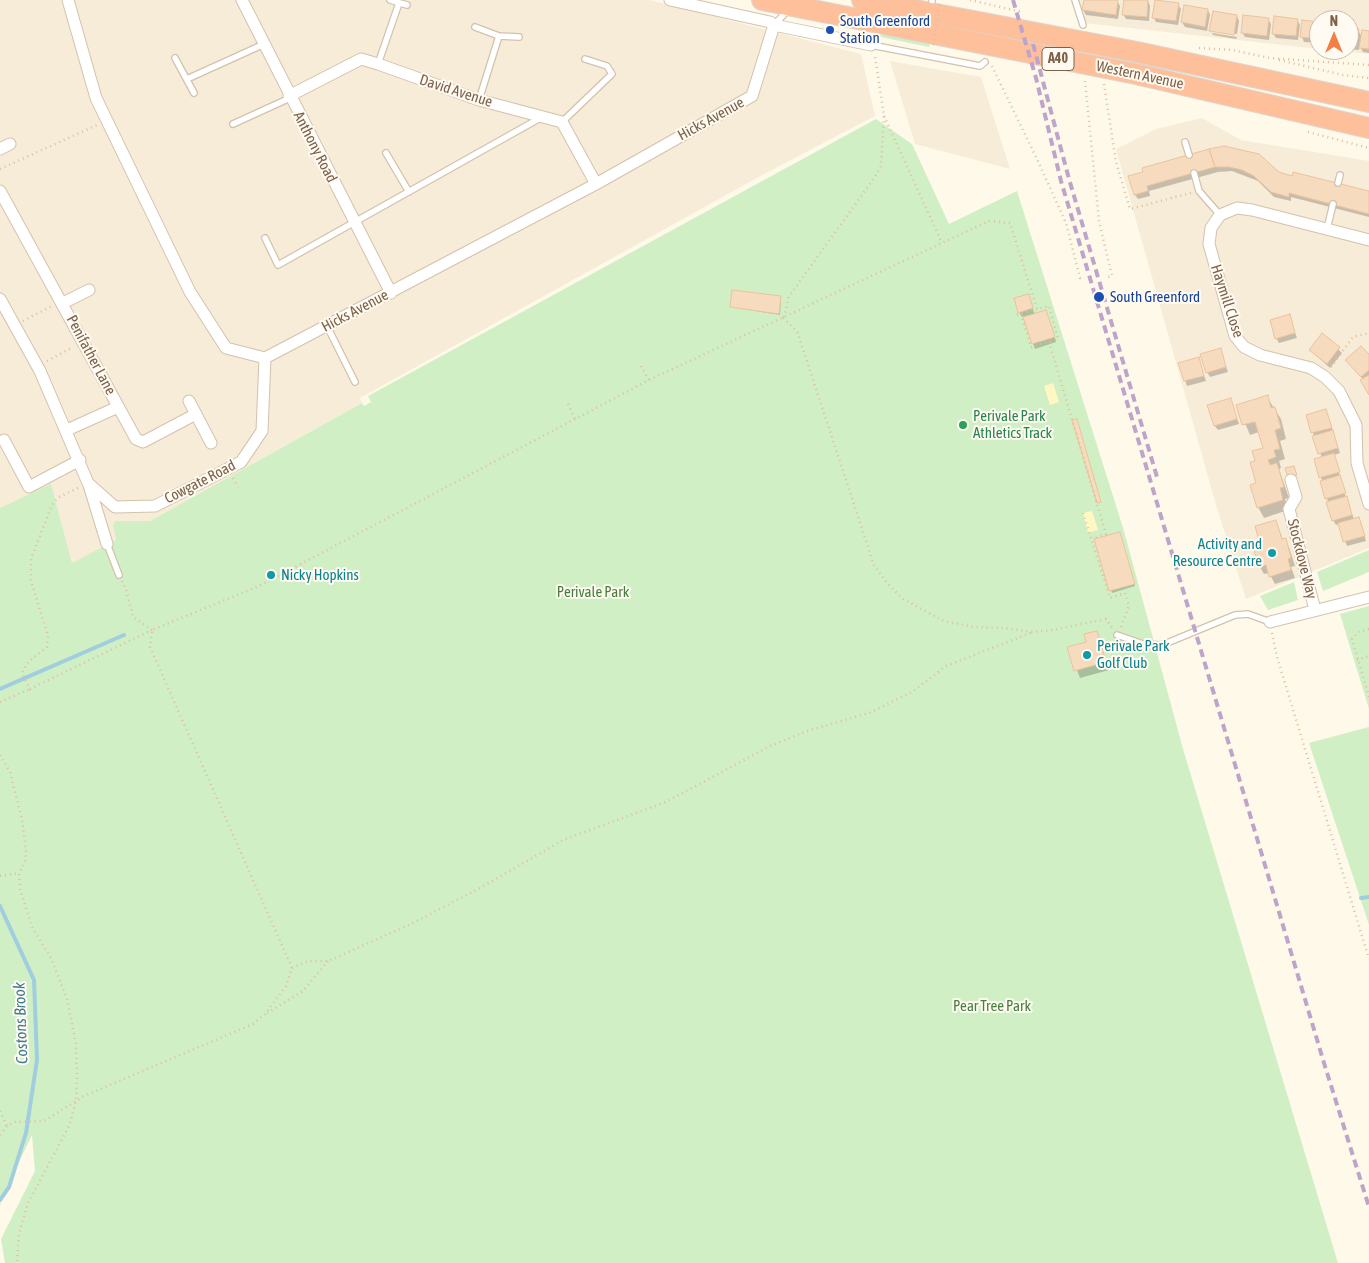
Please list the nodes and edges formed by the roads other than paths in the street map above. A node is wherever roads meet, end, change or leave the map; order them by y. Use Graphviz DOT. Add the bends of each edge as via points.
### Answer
graph roads {
  1 [pos="68,0"];
  2 [pos="242,0"];
  3 [pos="390,0"];
  4 [pos="670,0"];
  5 [pos="762,0"];
  6 [pos="862,0"];
  7 [pos="1075,0"];
  8 [pos="399,3"];
  9 [pos="407,5"];
  10 [pos="791,7"];
  11 [pos="774,25"];
  12 [pos="1083,25"];
  13 [pos="475,27"];
  14 [pos="499,36"];
  15 [pos="519,37"];
  16 [pos="262,45"];
  17 [pos="873,50"];
  18 [pos="176,58"];
  19 [pos="585,59"];
  20 [pos="987,61"];
  21 [pos="378,64"];
  22 [pos="187,79"];
  23 [pos="194,93"];
  24 [pos="290,97"];
  25 [pos="480,100"];
  26 [pos="1364,100"];
  27 [pos="543,116"];
  28 [pos="562,122"];
  29 [pos="233,124"];
  30 [pos="1364,127"];
  31 [pos="1186,142"];
  32 [pos="386,153"];
  33 [pos="1189,155"];
  34 [pos="1194,173"];
  35 [pos="1340,176"];
  36 [pos="1338,183"];
  37 [pos="596,184"];
  38 [pos="0,191"];
  39 [pos="409,192"];
  40 [pos="1333,204"];
  41 [pos="1220,216"];
  42 [pos="354,224"];
  43 [pos="1327,229"];
  44 [pos="265,238"];
  45 [pos="1369,240"];
  46 [pos="90,290"];
  47 [pos="391,293"];
  48 [pos="0,299"];
  49 [pos="63,303"];
  50 [pos="327,326"];
  51 [pos="265,358"];
  52 [pos="355,382"];
  53 [pos="188,401"];
  54 [pos="118,407"];
  55 [pos="196,414"];
  56 [pos="67,430"];
  57 [pos="4,440"];
  58 [pos="211,443"];
  59 [pos="80,460"];
  60 [pos="1291,480"];
  61 [pos="88,483"];
  62 [pos="1369,504"];
  63 [pos="107,544"];
  64 [pos="118,575"];
  65 [pos="1369,597"];
  66 [pos="1315,610"];
  67 [pos="1270,622"];
  68 [pos="1118,635"];
  1 -- 51 [label="street" via="96,98 190,292 226,348"];
  2 -- 16 [label="street, Anthony Road"];
  3 -- 8 [label="lane"];
  4 -- 11 [label="street"];
  5 -- 10 [label="highway, Western Avenue / A40"];
  6 -- 26 [label="highway, Western Avenue / A40" via="1137,52"];
  7 -- 12 [label="lane"];
  8 -- 9 [label="lane"];
  8 -- 21 [label="lane"];
  10 -- 11 [label="lane"];
  10 -- 30 [label="highway, Western Avenue / A40" via="1136,74"];
  11 -- 17 [label="street"];
  11 -- 37 [label="street, Hicks Avenue" via="752,96"];
  13 -- 14 [label="lane"];
  14 -- 15 [label="lane"];
  14 -- 25 [label="lane"];
  16 -- 22 [label="lane"];
  16 -- 24 [label="street, Anthony Road"];
  17 -- 20 [label="lane" via="980,66"];
  18 -- 22 [label="lane"];
  19 -- 28 [label="lane" via="607,66 612,74"];
  21 -- 24 [label="street, David Avenue" via="361,59"];
  21 -- 25 [label="street, David Avenue"];
  22 -- 23 [label="lane"];
  24 -- 29 [label="lane"];
  24 -- 42 [label="street, Anthony Road"];
  25 -- 27 [label="street, David Avenue"];
  27 -- 28 [label="street, David Avenue"];
  27 -- 39 [label="lane"];
  28 -- 37 [label="street"];
  31 -- 33 [label="lane"];
  32 -- 39 [label="lane"];
  34 -- 41 [label="lane" via="1199,191"];
  35 -- 36 [label="lane"];
  37 -- 47 [label="street, Hicks Avenue"];
  38 -- 49 [label="street, Penifather Lane"];
  39 -- 42 [label="lane"];
  40 -- 43 [label="lane"];
  41 -- 43 [label="street" via="1236,208"];
  41 -- 62 [label="street, Haymill Close" via="1211,228 1209,244 1235,336 1244,347 1260,355 1312,368 1339,391 1356,425 1357,463"];
  42 -- 44 [label="lane" via="278,265"];
  42 -- 47 [label="street, Anthony Road"];
  43 -- 45 [label="street"];
  46 -- 49 [label="street, Penifather Lane"];
  47 -- 50 [label="street, Hicks Avenue"];
  48 -- 56 [label="street, Cowgate Road"];
  49 -- 54 [label="street, Penifather Lane"];
  50 -- 51 [label="street, Hicks Avenue"];
  50 -- 52 [label="lane"];
  51 -- 61 [label="street, Cowgate Road" via="262,431 241,462 154,506 115,507"];
  53 -- 55 [label="street"];
  54 -- 55 [label="street, Penifather Lane" via="136,439 143,442"];
  54 -- 56 [label="street, Penifather Lane"];
  55 -- 58 [label="street"];
  56 -- 59 [label="street, Cowgate Road"];
  57 -- 59 [label="street" via="29,486"];
  59 -- 61 [label="street, Cowgate Road"];
  60 -- 66 [label="street, Stockdove Way" via="1296,497 1289,509"];
  61 -- 63 [label="street, Cowgate Road"];
  63 -- 64 [label="lane"];
  65 -- 66 [label="street, Stockdove Way"];
  66 -- 67 [label="street, Stockdove Way"];
  67 -- 68 [label="lane" via="1248,614 1235,615 1162,645 1143,644"];
}
